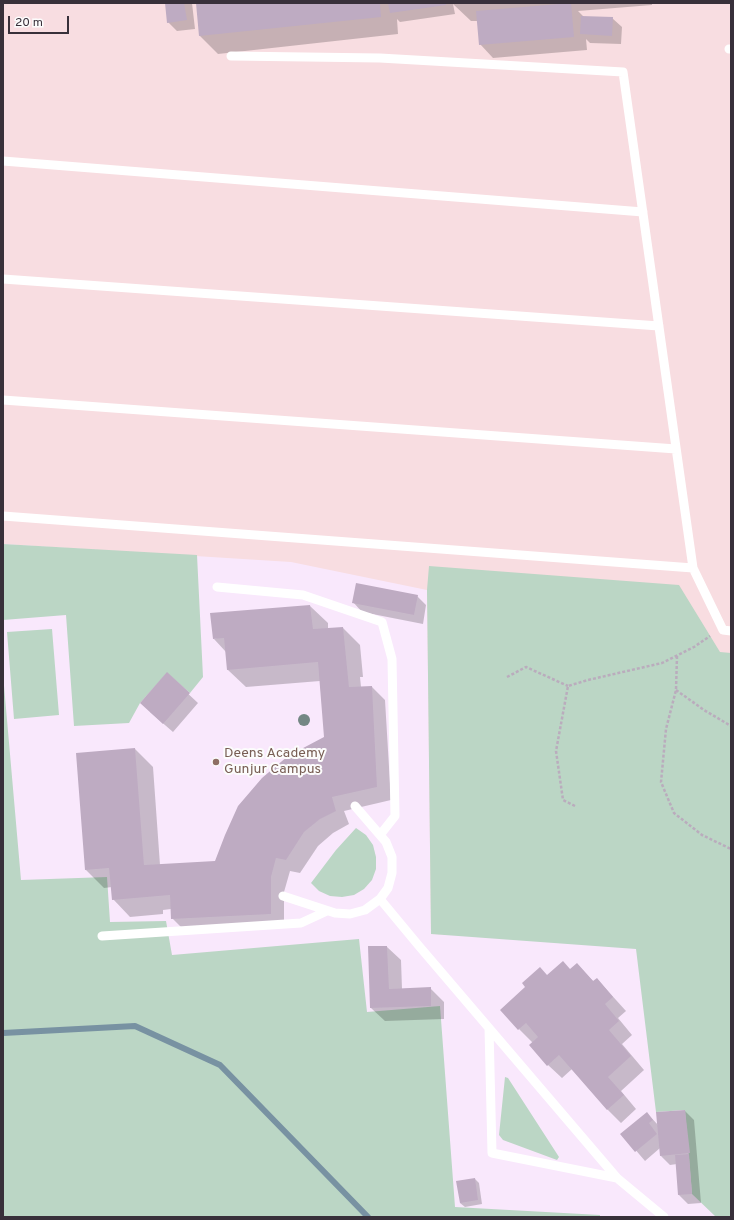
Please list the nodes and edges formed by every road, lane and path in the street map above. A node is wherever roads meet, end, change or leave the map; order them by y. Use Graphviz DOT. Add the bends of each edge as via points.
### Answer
graph roads {
  1 [pos="231,56"];
  2 [pos="3,161"];
  3 [pos="643,212"];
  4 [pos="3,279"];
  5 [pos="659,326"];
  6 [pos="3,400"];
  7 [pos="676,449"];
  8 [pos="3,516"];
  9 [pos="693,568"];
  10 [pos="217,587"];
  11 [pos="727,629"];
  12 [pos="677,656"];
  13 [pos="507,677"];
  14 [pos="568,686"];
  15 [pos="676,690"];
  16 [pos="731,726"];
  17 [pos="355,806"];
  18 [pos="575,806"];
  19 [pos="380,834"];
  20 [pos="731,848"];
  21 [pos="283,896"];
  22 [pos="380,899"];
  23 [pos="328,911"];
  24 [pos="102,936"];
  25 [pos="489,1028"];
  26 [pos="617,1178"];
  27 [pos="664,1217"];
  1 -- 3 [label="lane" via="380,58 623,72"];
  2 -- 3 [label="lane"];
  3 -- 5 [label="lane"];
  4 -- 5 [label="lane"];
  5 -- 7 [label="lane"];
  6 -- 7 [label="lane"];
  7 -- 9 [label="lane"];
  8 -- 9 [label="lane"];
  9 -- 11 [label="lane"];
  10 -- 19 [label="lane" via="303,595 382,622 392,659 395,816"];
  11 -- 12 [label="path"];
  12 -- 14 [label="path" via="662,663"];
  12 -- 15 [label="path"];
  13 -- 14 [label="path" via="526,668"];
  14 -- 18 [label="path" via="556,751 563,800"];
  15 -- 16 [label="path"];
  15 -- 20 [label="path" via="666,729 661,782 674,813 702,835"];
  17 -- 19 [label="lane"];
  19 -- 22 [label="lane" via="392,857 392,873 388,888"];
  21 -- 23 [label="lane"];
  22 -- 23 [label="lane" via="365,910 350,914"];
  22 -- 25 [label="lane"];
  23 -- 24 [label="lane" via="301,923"];
  25 -- 26 [label="lane"];
  25 -- 26 [label="lane" via="492,1153"];
  26 -- 27 [label="lane"];
}
